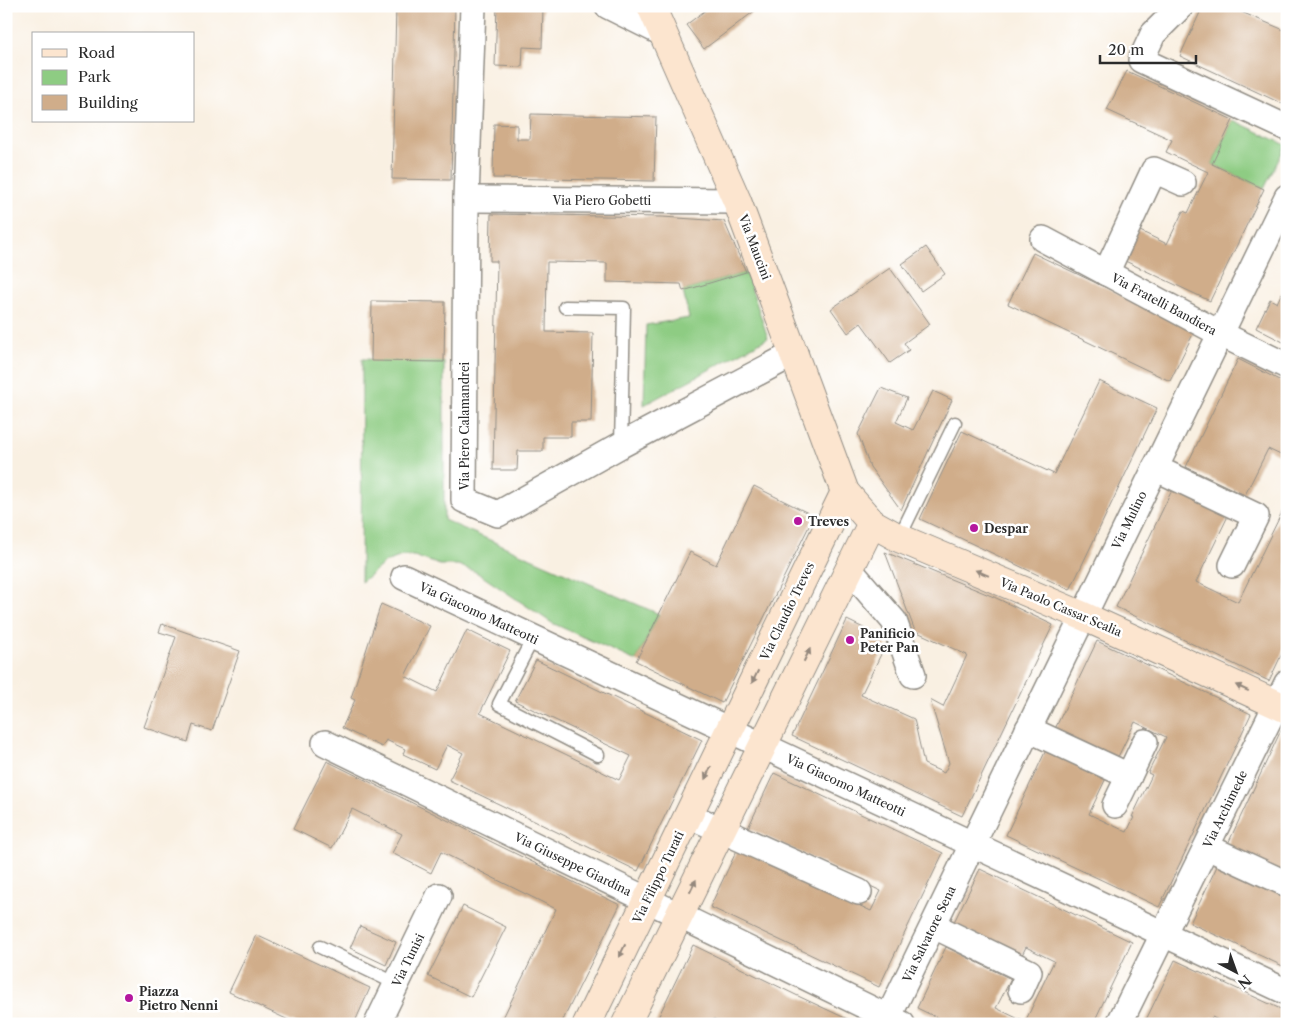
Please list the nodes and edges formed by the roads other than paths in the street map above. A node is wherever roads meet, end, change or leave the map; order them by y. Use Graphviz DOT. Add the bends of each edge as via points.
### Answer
graph roads {
  1 [pos="473,6"];
  2 [pos="608,6"];
  3 [pos="650,6"];
  4 [pos="1181,6"];
  5 [pos="662,33"];
  6 [pos="1287,128"];
  7 [pos="1183,184"];
  8 [pos="1287,197"];
  9 [pos="466,199"];
  10 [pos="737,201"];
  11 [pos="1043,239"];
  12 [pos="1106,273"];
  13 [pos="565,308"];
  14 [pos="1221,334"];
  15 [pos="795,353"];
  16 [pos="1287,366"];
  17 [pos="955,423"];
  18 [pos="621,445"];
  19 [pos="1155,468"];
  20 [pos="845,492"];
  21 [pos="872,523"];
  22 [pos="899,538"];
  23 [pos="1232,565"];
  24 [pos="849,569"];
  25 [pos="404,578"];
  26 [pos="1083,616"];
  27 [pos="533,638"];
  28 [pos="913,675"];
  29 [pos="1283,699"];
  30 [pos="729,729"];
  31 [pos="1028,729"];
  32 [pos="1145,742"];
  33 [pos="325,743"];
  34 [pos="762,746"];
  35 [pos="598,755"];
  36 [pos="1128,776"];
  37 [pos="1115,805"];
  38 [pos="688,815"];
  39 [pos="721,829"];
  40 [pos="973,844"];
  41 [pos="1207,847"];
  42 [pos="1287,884"];
  43 [pos="859,892"];
  44 [pos="440,896"];
  45 [pos="647,900"];
  46 [pos="679,915"];
  47 [pos="934,926"];
  48 [pos="1164,935"];
  49 [pos="320,947"];
  50 [pos="397,984"];
  51 [pos="1021,990"];
  52 [pos="1287,992"];
  53 [pos="892,1022"];
  54 [pos="377,1024"];
  55 [pos="587,1024"];
  56 [pos="626,1024"];
  57 [pos="1119,1024"];
  1 -- 9 [label="street, Via Piero Calamandrei"];
  2 -- 5 [label="street"];
  3 -- 5 [label="street, Via Maucini"];
  4 -- 6 [label="street" via="1153,34 1141,60"];
  5 -- 10 [label="street, Via Maucini"];
  7 -- 12 [label="street" via="1154,170"];
  8 -- 14 [label="street, Via Mulino"];
  9 -- 10 [label="street, Via Piero Gobetti"];
  9 -- 18 [label="street, Via Piero Calamandrei" via="464,500 498,514"];
  10 -- 15 [label="street, Via Maucini"];
  11 -- 12 [label="street, Via Fratelli Bandiera"];
  12 -- 14 [label="street, Via Fratelli Bandiera"];
  13 -- 18 [label="lane" via="624,308"];
  14 -- 16 [label="street, Via Fratelli Bandiera"];
  14 -- 19 [label="street, Via Mulino"];
  15 -- 18 [label="street, Via Piero Calamandrei"];
  15 -- 20 [label="street, Via Maucini"];
  17 -- 22 [label="lane"];
  19 -- 23 [label="street" via="1256,516"];
  19 -- 26 [label="street, Via Mulino"];
  20 -- 21 [label="street, Via Paolo Cassar Scalia"];
  20 -- 30 [label="street, Via Claudio Treves, one-way"];
  21 -- 22 [label="street, Via Paolo Cassar Scalia"];
  21 -- 24 [label="street"];
  26 -- 22 [label="street, Via Paolo Cassar Scalia, one-way"];
  24 -- 28 [label="street" via="894,621"];
  34 -- 24 [label="street, one-way"];
  25 -- 27 [label="street, Via Giacomo Matteotti"];
  29 -- 26 [label="street, Via Paolo Cassar Scalia, one-way"];
  26 -- 31 [label="street, Via Mulino"];
  27 -- 30 [label="street, Via Giacomo Matteotti"];
  27 -- 35 [label="lane" via="499,704"];
  29 -- 41 [label="street, Via Archimede"];
  30 -- 34 [label="street, Via Giacomo Matteotti"];
  30 -- 38 [label="street, Via Filippo Turati, one-way"];
  31 -- 36 [label="street"];
  31 -- 40 [label="street, Via Mulino"];
  32 -- 36 [label="street"];
  33 -- 45 [label="street, Via Giuseppe Giardina"];
  34 -- 39 [label="street"];
  34 -- 40 [label="street, Via Giacomo Matteotti"];
  36 -- 37 [label="street"];
  38 -- 39 [label="street"];
  38 -- 45 [label="street, Via Filippo Turati"];
  39 -- 43 [label="street"];
  46 -- 39 [label="street, one-way"];
  40 -- 47 [label="street, Via Salvatore Sena"];
  40 -- 48 [label="street, Via Giacomo Matteotti"];
  41 -- 42 [label="street"];
  41 -- 48 [label="street, Via Archimede"];
  44 -- 50 [label="street, Via Tunisi"];
  45 -- 46 [label="street, Via Giuseppe Giardina"];
  45 -- 55 [label="street, Via Filippo Turati, one-way"];
  46 -- 53 [label="street, Via Giuseppe Giardina"];
  46 -- 56 [label="street"];
  47 -- 51 [label="street" via="1029,972"];
  47 -- 53 [label="street, Via Salvatore Sena"];
  48 -- 52 [label="street, Via Giacomo Matteotti"];
  48 -- 57 [label="street, Via Archimede"];
  49 -- 50 [label="lane"];
  50 -- 54 [label="street, Via Tunisi"];
}
